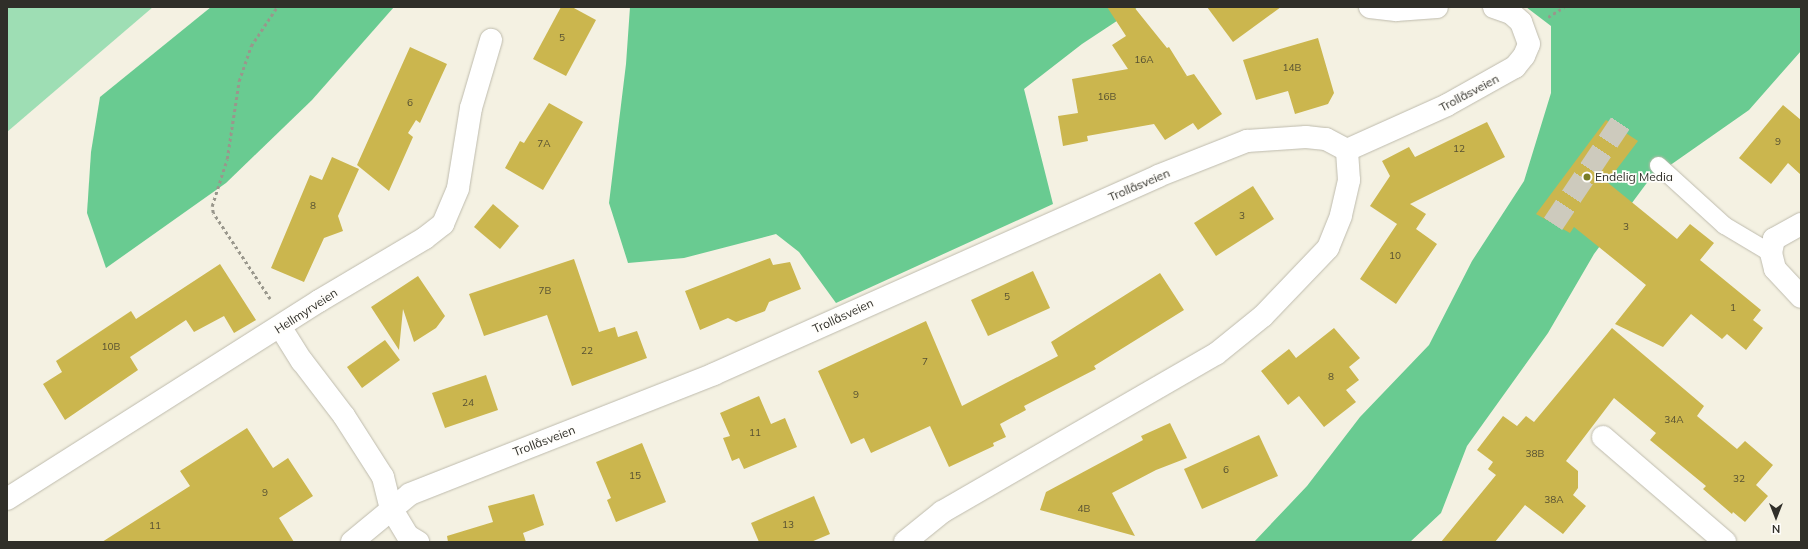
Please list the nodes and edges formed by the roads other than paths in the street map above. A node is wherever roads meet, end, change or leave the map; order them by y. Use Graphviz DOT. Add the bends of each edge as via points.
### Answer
graph roads {
  1 [pos="1370,7"];
  2 [pos="1437,7"];
  3 [pos="1494,7"];
  4 [pos="491,40"];
  5 [pos="1347,150"];
  6 [pos="1658,165"];
  7 [pos="1801,224"];
  8 [pos="1771,253"];
  9 [pos="1801,296"];
  10 [pos="281,328"];
  11 [pos="1603,437"];
  12 [pos="7,499"];
  13 [pos="391,508"];
  14 [pos="352,542"];
  15 [pos="418,542"];
  16 [pos="905,542"];
  17 [pos="1725,542"];
  1 -- 2 [label="street" via="1396,10"];
  3 -- 5 [label="street, Trollåsveien" via="1511,13 1527,33 1529,44 1515,67 1447,105"];
  4 -- 10 [label="street, Hellmyrveien" via="471,108 458,188 443,224 425,238"];
  5 -- 13 [label="street, Trollåsveien" via="1326,139 1306,137 1247,141 1158,176 714,374 410,494"];
  5 -- 16 [label="street" via="1349,180 1341,215 1328,248 1263,316 1216,354 1158,390 942,512"];
  6 -- 8 [label="lane" via="1724,224"];
  7 -- 8 [label="street" via="1774,239"];
  8 -- 9 [label="street" via="1775,269"];
  10 -- 12 [label="street, Hellmyrveien"];
  10 -- 13 [label="street" via="383,477"];
  11 -- 17 [label="street"];
  13 -- 14 [label="street, Trollåsveien"];
  13 -- 15 [label="street" via="408,536"];
}
